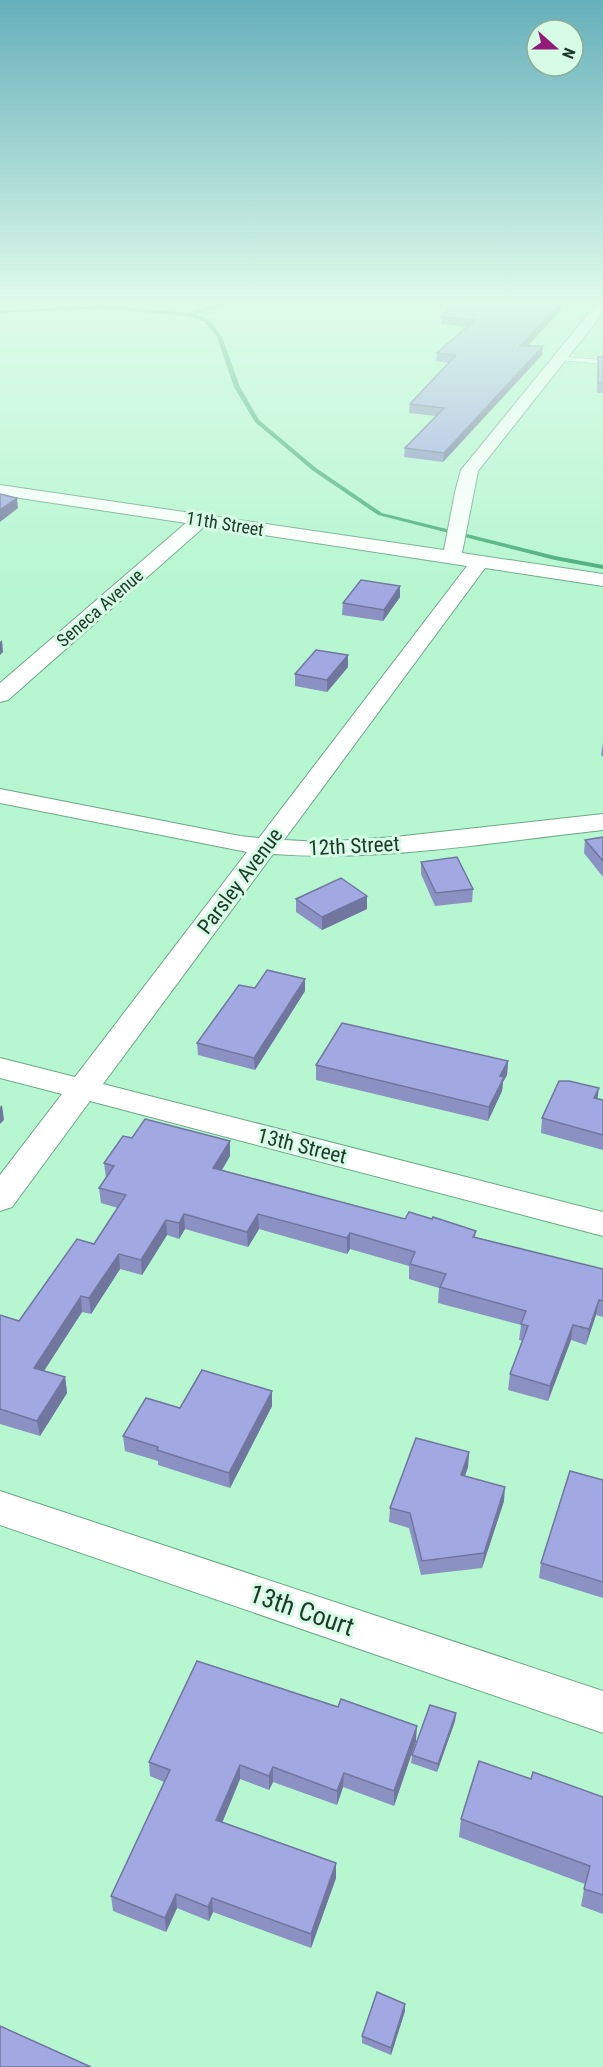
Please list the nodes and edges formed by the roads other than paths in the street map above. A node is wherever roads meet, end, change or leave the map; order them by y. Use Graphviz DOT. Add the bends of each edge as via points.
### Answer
graph roads {
  1 [pos="527,398"];
  2 [pos="0,490"];
  3 [pos="200,521"];
  4 [pos="454,551"];
  5 [pos="480,562"];
  6 [pos="603,580"];
  7 [pos="0,695"];
  8 [pos="0,796"];
  9 [pos="603,822"];
  10 [pos="265,847"];
  11 [pos="0,1068"];
  12 [pos="83,1089"];
  13 [pos="0,1199"];
  14 [pos="603,1224"];
  15 [pos="0,1508"];
  16 [pos="603,1712"];
  1 -- 4 [label="street" via="470,470"];
  2 -- 3 [label="street, 11th Street"];
  3 -- 4 [label="street, 11th Street"];
  3 -- 7 [label="street, Seneca Avenue"];
  4 -- 5 [label="street, 11th Street"];
  5 -- 6 [label="street"];
  5 -- 10 [label="street, Parsley Avenue"];
  8 -- 10 [label="street, 12th Street"];
  9 -- 10 [label="street, 12th Street" via="395,845 321,850"];
  10 -- 12 [label="street, Parsley Avenue"];
  11 -- 12 [label="street, 13th Street"];
  12 -- 13 [label="street, Parsley Avenue"];
  12 -- 14 [label="street, 13th Street"];
  15 -- 16 [label="street, 13th Court"];
}
